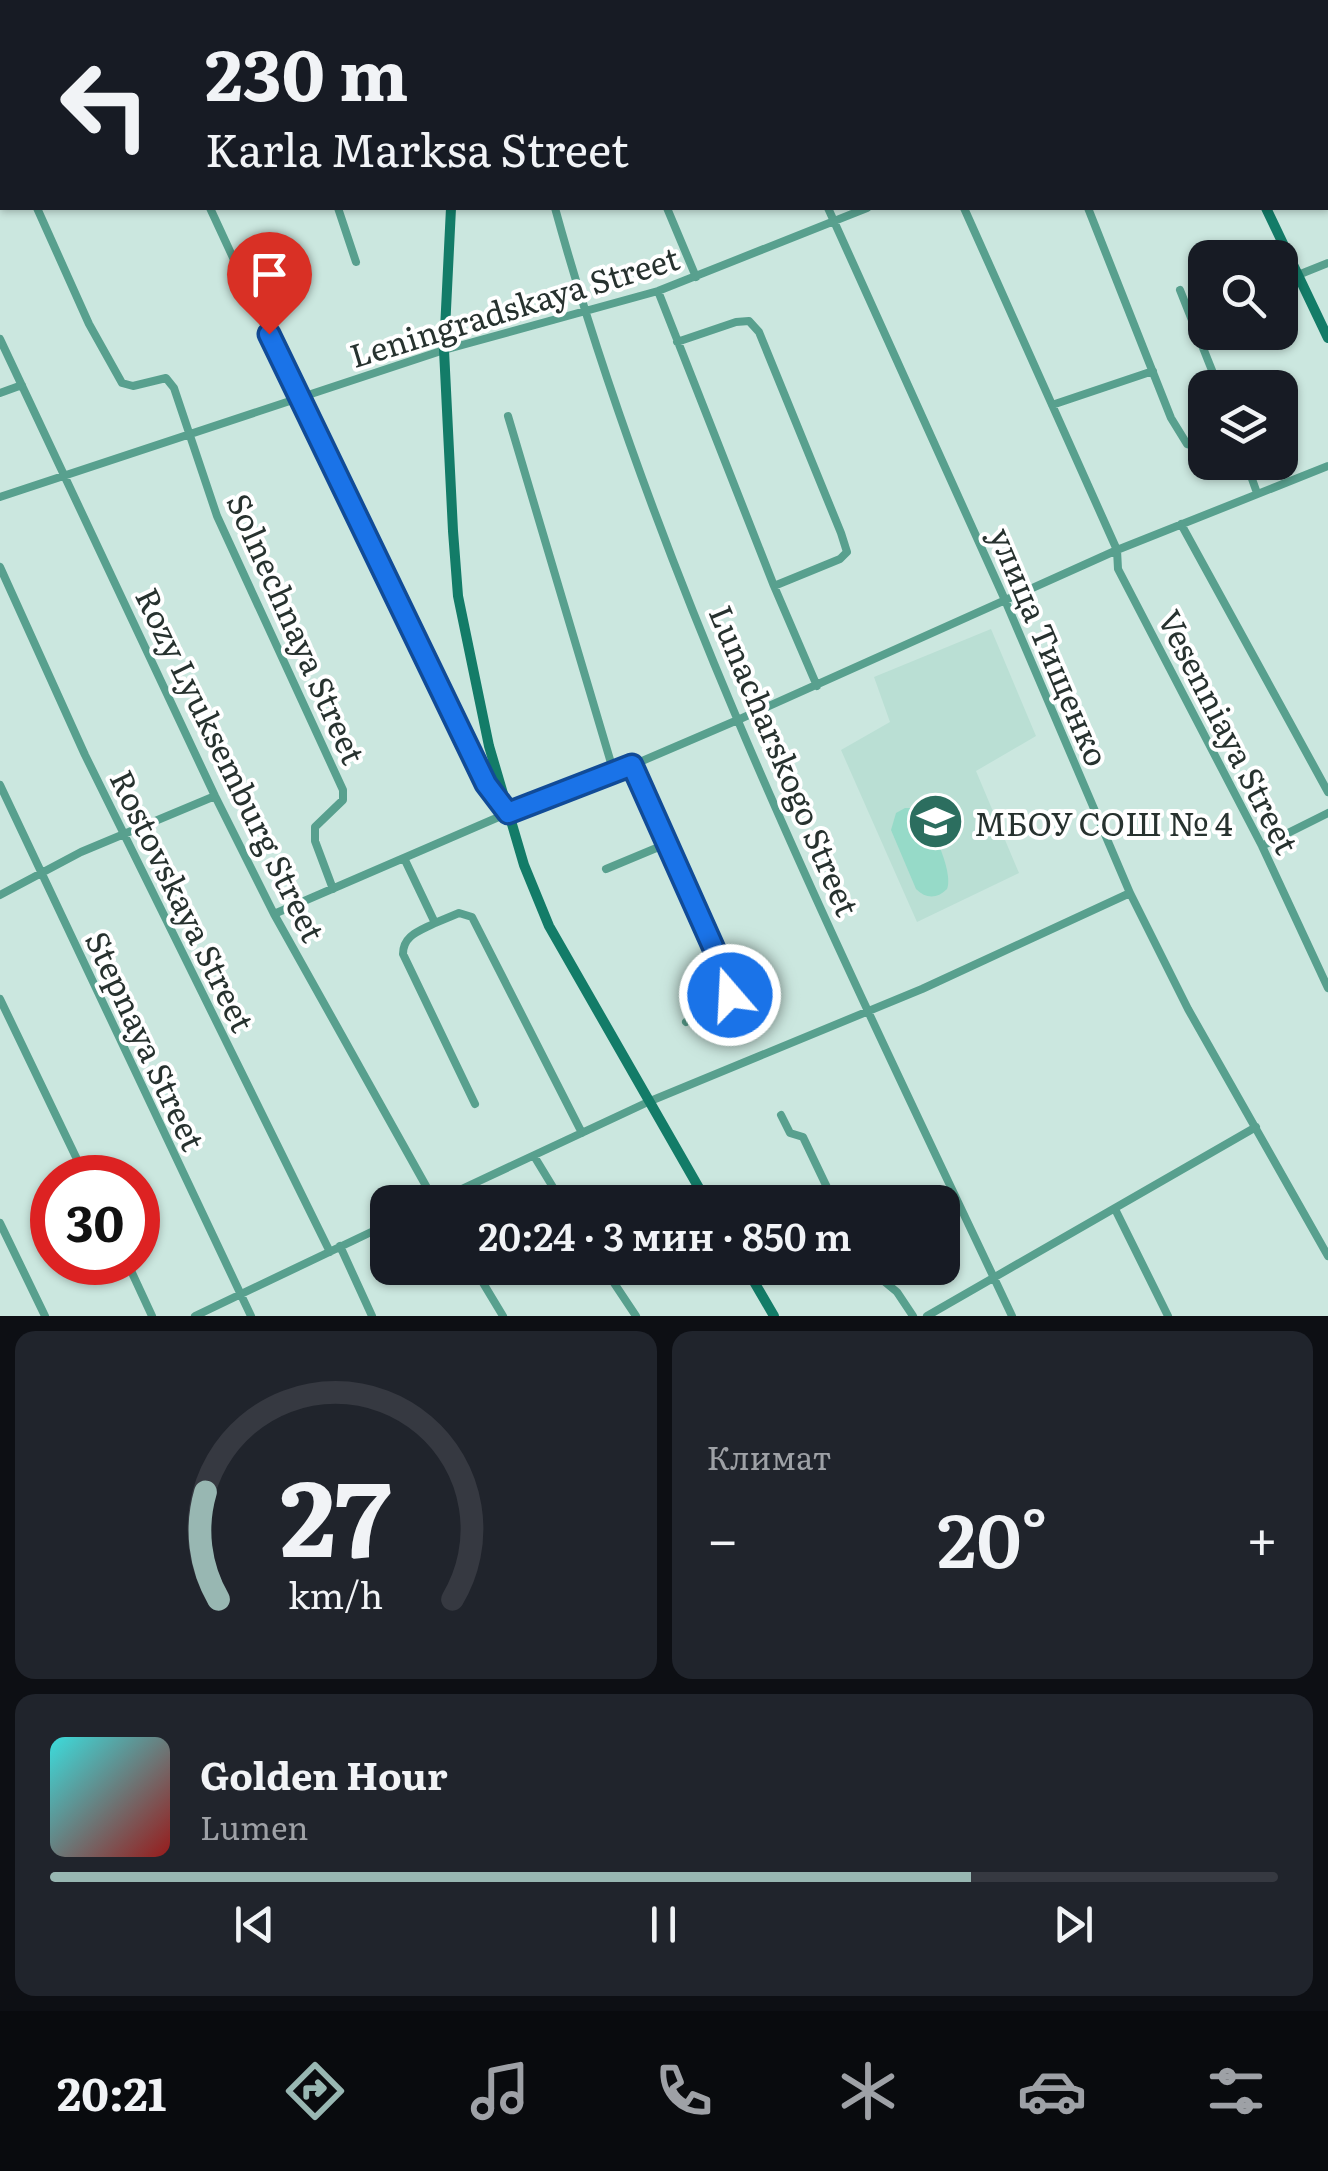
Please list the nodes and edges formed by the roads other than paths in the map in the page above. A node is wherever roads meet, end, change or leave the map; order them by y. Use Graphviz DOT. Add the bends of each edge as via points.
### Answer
graph roads {
  1 [pos="37,210"];
  2 [pos="211,210"];
  3 [pos="339,210"];
  4 [pos="556,210"];
  5 [pos="667,210"];
  6 [pos="829,210"];
  7 [pos="862,210"];
  8 [pos="965,210"];
  9 [pos="1089,210"];
  10 [pos="1267,210"];
  11 [pos="449,211"];
  12 [pos="834,222"];
  13 [pos="1281,240"];
  14 [pos="356,262"];
  15 [pos="1328,263"];
  16 [pos="1298,275"];
  17 [pos="696,277"];
  18 [pos="658,290"];
  19 [pos="1180,290"];
  20 [pos="584,314"];
  21 [pos="0,338"];
  22 [pos="1328,338"];
  23 [pos="677,342"];
  24 [pos="444,350"];
  25 [pos="1213,370"];
  26 [pos="1153,371"];
  27 [pos="22,385"];
  28 [pos="0,393"];
  29 [pos="298,398"];
  30 [pos="1052,405"];
  31 [pos="508,416"];
  32 [pos="191,435"];
  33 [pos="1188,444"];
  34 [pos="1328,466"];
  35 [pos="66,475"];
  36 [pos="1252,480"];
  37 [pos="1257,493"];
  38 [pos="0,497"];
  39 [pos="1181,524"];
  40 [pos="1117,550"];
  41 [pos="0,567"];
  42 [pos="774,586"];
  43 [pos="1005,600"];
  44 [pos="817,686"];
  45 [pos="740,719"];
  46 [pos="632,765"];
  47 [pos="614,773"];
  48 [pos="0,785"];
  49 [pos="1328,792"];
  50 [pos="215,796"];
  51 [pos="508,813"];
  52 [pos="1328,813"];
  53 [pos="124,834"];
  54 [pos="666,844"];
  55 [pos="1262,846"];
  56 [pos="404,858"];
  57 [pos="606,869"];
  58 [pos="41,874"];
  59 [pos="333,890"];
  60 [pos="1130,894"];
  61 [pos="0,895"];
  62 [pos="274,914"];
  63 [pos="435,923"];
  64 [pos="1328,988"];
  65 [pos="0,999"];
  66 [pos="867,1009"];
  67 [pos="686,1022"];
  68 [pos="648,1102"];
  69 [pos="475,1104"];
  70 [pos="781,1115"];
  71 [pos="1256,1127"];
  72 [pos="582,1133"];
  73 [pos="75,1155"];
  74 [pos="534,1156"];
  75 [pos="425,1185"];
  76 [pos="472,1185"];
  77 [pos="552,1185"];
  78 [pos="697,1185"];
  79 [pos="826,1185"];
  80 [pos="1115,1209"];
  81 [pos="0,1223"];
  82 [pos="370,1232"];
  83 [pos="340,1246"];
  84 [pos="330,1252"];
  85 [pos="1328,1256"];
  86 [pos="994,1278"];
  87 [pos="138,1285"];
  88 [pos="484,1285"];
  89 [pos="615,1285"];
  90 [pos="756,1285"];
  91 [pos="889,1285"];
  92 [pos="240,1294"];
  93 [pos="46,1316"];
  94 [pos="152,1316"];
  95 [pos="195,1316"];
  96 [pos="251,1316"];
  97 [pos="372,1316"];
  98 [pos="503,1316"];
  99 [pos="636,1316"];
  100 [pos="774,1316"];
  101 [pos="913,1316"];
  102 [pos="926,1316"];
  103 [pos="1012,1316"];
  104 [pos="1168,1316"];
  1 -- 32 [label="street" via="122,383 166,378"];
  2 -- 29 [label="street"];
  3 -- 14 [label="street"];
  4 -- 20 [label="street, Lunacharskogo Street"];
  5 -- 17 [label="street"];
  6 -- 12 [label="street, улица Тищенко"];
  7 -- 12 [label="street, Leningradskaya Street"];
  8 -- 30 [label="street, Vesenniaya Street"];
  9 -- 26 [label="street"];
  10 -- 13 [label="main road"];
  11 -- 24 [label="main road"];
  12 -- 17 [label="street, Leningradskaya Street"];
  12 -- 43 [label="street, улица Тищенко"];
  15 -- 16 [label="street"];
  16 -- 22 [label="main road"];
  17 -- 18 [label="street, Leningradskaya Street"];
  18 -- 20 [label="street, Leningradskaya Street"];
  18 -- 23 [label="street"];
  19 -- 25 [label="street"];
  20 -- 24 [label="street, Leningradskaya Street"];
  20 -- 45 [label="street, Lunacharskogo Street"];
  21 -- 27 [label="street, Rozy Lyuksemburg Street"];
  23 -- 42 [label="street"];
  23 -- 42 [label="street" via="736,322 749,322 758,332 841,533 846,552 840,558"];
  24 -- 29 [label="street, Leningradskaya Street"];
  24 -- 51 [label="main road" via="458,596"];
  26 -- 30 [label="street"];
  26 -- 33 [label="street"];
  27 -- 28 [label="street"];
  27 -- 35 [label="street, Rozy Lyuksemburg Street"];
  29 -- 32 [label="street, Leningradskaya Street"];
  29 -- 51 [label="street" via="468,751"];
  30 -- 40 [label="street, Vesenniaya Street"];
  31 -- 47 [label="street"];
  32 -- 35 [label="street, Leningradskaya Street"];
  32 -- 59 [label="street, Solnechnaya Street" via="217,516 344,790 343,800 315,827"];
  34 -- 37 [label="street"];
  35 -- 38 [label="street, Leningradskaya Street"];
  35 -- 50 [label="street, Rozy Lyuksemburg Street"];
  36 -- 37 [label="street"];
  37 -- 39 [label="street"];
  39 -- 40 [label="street"];
  39 -- 49 [label="street"];
  40 -- 43 [label="street"];
  40 -- 55 [label="street, Vesenniaya Street" via="1118,570"];
  41 -- 53 [label="street, Rostovskaya Street"];
  42 -- 44 [label="street"];
  43 -- 44 [label="street"];
  43 -- 60 [label="street, улица Тищенко"];
  44 -- 45 [label="street"];
  45 -- 46 [label="street"];
  45 -- 66 [label="street, Lunacharskogo Street"];
  46 -- 47 [label="street"];
  46 -- 54 [label="street"];
  47 -- 51 [label="street"];
  48 -- 58 [label="street, Stepnaya Street"];
  50 -- 53 [label="street"];
  50 -- 62 [label="street, Rozy Lyuksemburg Street"];
  51 -- 56 [label="street"];
  51 -- 68 [label="main road" via="549,926"];
  52 -- 55 [label="street"];
  53 -- 58 [label="street"];
  53 -- 84 [label="street, Rostovskaya Street"];
  54 -- 57 [label="street"];
  54 -- 67 [label="street" via="731,986 730,995"];
  55 -- 64 [label="street, Vesenniaya Street"];
  56 -- 59 [label="street"];
  56 -- 63 [label="street"];
  58 -- 61 [label="street"];
  58 -- 92 [label="street, Stepnaya Street"];
  59 -- 62 [label="street"];
  60 -- 66 [label="street"];
  60 -- 71 [label="street, улица Тищенко"];
  62 -- 75 [label="street, Rozy Lyuksemburg Street"];
  63 -- 69 [label="street" via="409,936 403,954"];
  63 -- 72 [label="street" via="459,913 472,917"];
  65 -- 73 [label="street"];
  66 -- 68 [label="street"];
  66 -- 86 [label="street, Lunacharskogo Street"];
  68 -- 72 [label="street"];
  68 -- 78 [label="main road"];
  70 -- 79 [label="street" via="790,1133 803,1137"];
  71 -- 80 [label="street"];
  71 -- 85 [label="street, улица Тищенко"];
  72 -- 74 [label="street"];
  74 -- 76 [label="street"];
  74 -- 77 [label="street"];
  80 -- 86 [label="street"];
  80 -- 104 [label="street"];
  81 -- 93 [label="street"];
  82 -- 83 [label="street"];
  83 -- 84 [label="street"];
  83 -- 97 [label="street"];
  84 -- 92 [label="street"];
  86 -- 102 [label="street"];
  86 -- 103 [label="street, Lunacharskogo Street"];
  87 -- 94 [label="street"];
  88 -- 98 [label="street"];
  89 -- 99 [label="street"];
  90 -- 100 [label="main road"];
  91 -- 101 [label="street"];
  92 -- 95 [label="street"];
  92 -- 96 [label="street, Stepnaya Street"];
}
